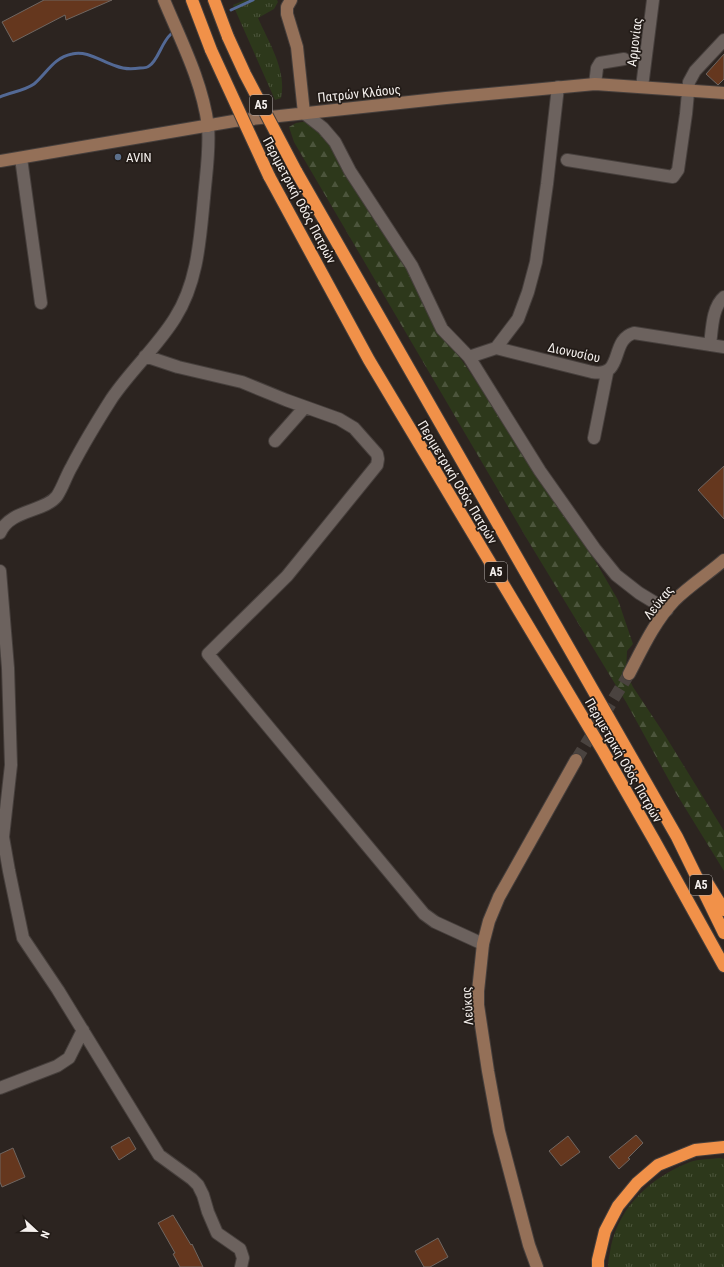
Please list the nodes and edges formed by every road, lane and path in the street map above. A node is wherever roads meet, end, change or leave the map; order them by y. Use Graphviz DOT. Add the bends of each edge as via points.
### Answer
graph roads {
  1 [pos="164,0"];
  2 [pos="192,0"];
  3 [pos="214,0"];
  4 [pos="291,0"];
  5 [pos="653,0"];
  6 [pos="724,40"];
  7 [pos="624,59"];
  8 [pos="595,84"];
  9 [pos="558,87"];
  10 [pos="642,87"];
  11 [pos="688,91"];
  12 [pos="724,93"];
  13 [pos="304,113"];
  14 [pos="208,126"];
  15 [pos="21,158"];
  16 [pos="568,160"];
  17 [pos="0,161"];
  18 [pos="724,297"];
  19 [pos="41,302"];
  20 [pos="710,345"];
  21 [pos="724,347"];
  22 [pos="496,348"];
  23 [pos="145,356"];
  24 [pos="469,357"];
  25 [pos="607,372"];
  26 [pos="305,407"];
  27 [pos="594,438"];
  28 [pos="275,441"];
  29 [pos="0,533"];
  30 [pos="724,560"];
  31 [pos="0,571"];
  32 [pos="667,610"];
  33 [pos="629,674"];
  34 [pos="576,760"];
  35 [pos="677,837"];
  36 [pos="724,910"];
  37 [pos="724,933"];
  38 [pos="483,944"];
  39 [pos="724,966"];
  40 [pos="82,1030"];
  41 [pos="0,1088"];
  42 [pos="724,1147"];
  43 [pos="241,1267"];
  44 [pos="537,1267"];
  45 [pos="598,1267"];
  1 -- 14 [label="street" via="200,87"];
  2 -- 39 [label="highway, Περιμετρική Οδός Πατρών / Α5, bridge" via="211,50 269,176 369,360 607,758"];
  3 -- 35 [label="highway, Περιμετρική Οδός Πατρών / Α5, bridge" via="245,74 296,171"];
  4 -- 13 [label="street" via="287,14 297,46"];
  5 -- 10 [label="street, Αρμονίας"];
  6 -- 11 [label="street" via="695,71 689,82"];
  7 -- 8 [label="street" via="600,63"];
  8 -- 9 [label="street, Πατρών Κλάους"];
  8 -- 10 [label="street, Πατρών Κλάους"];
  9 -- 13 [label="street, Πατρών Κλάους"];
  9 -- 22 [label="street" via="548,184 536,262 518,319"];
  10 -- 11 [label="street, Πατρών Κλάους"];
  11 -- 12 [label="street, Πατρών Κλάους"];
  11 -- 16 [label="street" via="678,170 673,177"];
  13 -- 14 [label="street, Πατρών Κλάους"];
  13 -- 24 [label="street" via="323,128 335,142 352,175 412,266 442,329"];
  14 -- 15 [label="street, Πατρών Κλάους"];
  14 -- 23 [label="street" via="207,172 196,261 179,310"];
  15 -- 17 [label="street, Πατρών Κλάους"];
  15 -- 19 [label="street"];
  18 -- 20 [label="street" via="715,311"];
  20 -- 21 [label="street, Διονυσίου"];
  20 -- 25 [label="street, Διονυσίου" via="639,333 631,334 622,342"];
  22 -- 24 [label="street"];
  22 -- 25 [label="street, Διονυσίου" via="592,372"];
  23 -- 26 [label="street" via="178,367 242,382"];
  23 -- 29 [label="street" via="112,398 56,497 13,518"];
  24 -- 32 [label="street" via="540,471 594,549 616,576"];
  25 -- 27 [label="street"];
  26 -- 28 [label="street"];
  26 -- 38 [label="street" via="339,419 354,428 377,454 377,465 287,576 208,654 424,914 435,922"];
  30 -- 32 [label="street, Λεύκας" via="681,595"];
  31 -- 40 [label="street" via="8,668 11,765 3,837 9,871 23,938"];
  32 -- 33 [label="street, Λεύκας" via="649,636"];
  34 -- 38 [label="street, Λεύκας" via="505,886"];
  35 -- 36 [label="highway"];
  35 -- 37 [label="highway, Περιμετρική Οδός Πατρών / Α5"];
  38 -- 44 [label="street, Λεύκας" via="478,1006 491,1091 502,1144"];
  40 -- 41 [label="street" via="68,1058 57,1066"];
  40 -- 43 [label="street" via="159,1155 198,1185 217,1233 240,1249 243,1258"];
  42 -- 45 [label="highway" via="695,1150 658,1165 637,1183 618,1206 605,1231"];
}
